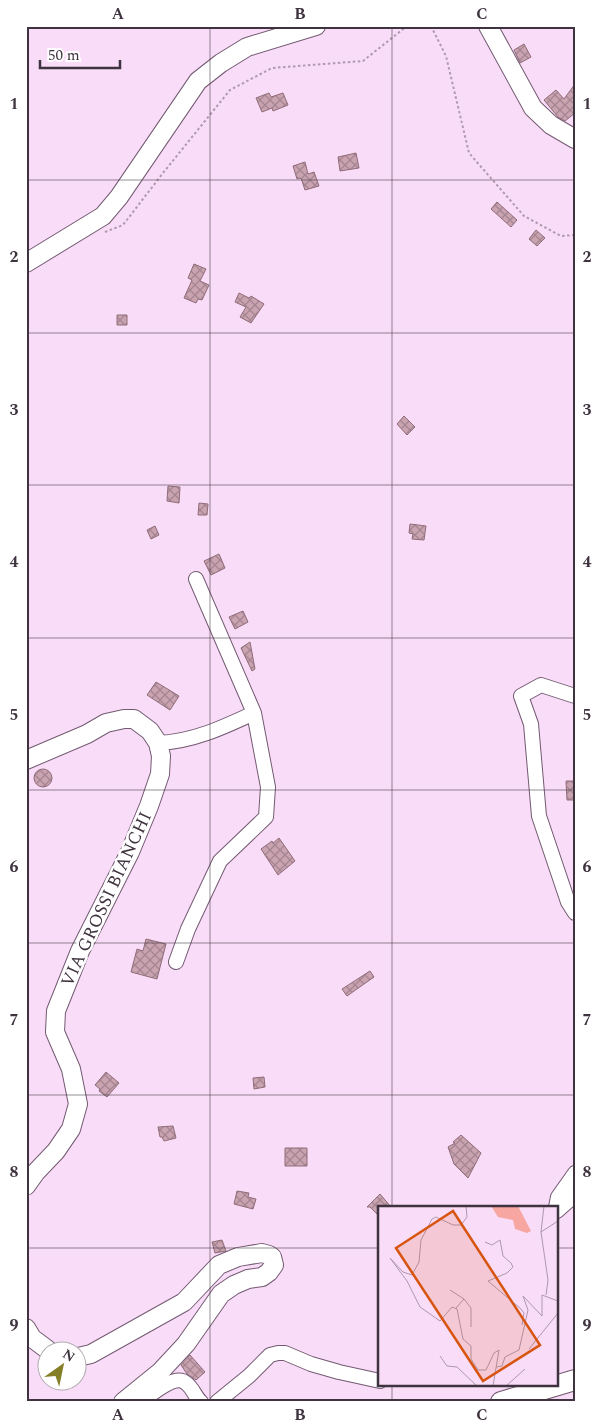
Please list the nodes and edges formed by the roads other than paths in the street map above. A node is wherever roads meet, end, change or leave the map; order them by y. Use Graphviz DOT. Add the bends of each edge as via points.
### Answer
graph roads {
  1 [pos="316,26"];
  2 [pos="488,26"];
  3 [pos="575,140"];
  4 [pos="26,264"];
  5 [pos="196,579"];
  6 [pos="575,696"];
  7 [pos="254,713"];
  8 [pos="158,743"];
  9 [pos="26,760"];
  10 [pos="575,913"];
  11 [pos="176,962"];
  12 [pos="575,1173"];
  13 [pos="26,1186"];
  14 [pos="575,1195"];
  15 [pos="556,1206"];
  16 [pos="558,1210"];
  17 [pos="26,1328"];
  18 [pos="38,1342"];
  19 [pos="88,1354"];
  20 [pos="575,1380"];
  21 [pos="378,1381"];
  22 [pos="558,1385"];
  23 [pos="555,1386"];
  24 [pos="123,1402"];
  25 [pos="141,1402"];
  26 [pos="201,1402"];
  27 [pos="217,1402"];
  28 [pos="501,1402"];
  1 -- 4 [label="main road" via="247,47 198,81 103,216"];
  2 -- 3 [label="main road" via="533,108 550,125"];
  5 -- 7 [label="street"];
  6 -- 10 [label="street" via="541,685 522,696 531,724 539,816 568,902"];
  7 -- 8 [label="street" via="213,732"];
  7 -- 11 [label="street" via="268,787 266,817 220,861"];
  8 -- 9 [label="main road" via="143,724 134,719 124,719 106,723"];
  8 -- 13 [label="main road, VIA GROSSI BIANCHI" via="160,774 149,806 130,852 80,950 56,1011 55,1032 71,1069 78,1104 70,1129"];
  12 -- 15 [label="street" via="558,1196"];
  14 -- 16 [label="street"];
  17 -- 18 [label="main road"];
  19 -- 24 [label="main road" via="184,1302 219,1265 238,1257 262,1253 272,1257 274,1265 262,1277 248,1279 221,1294 186,1344 160,1372"];
  20 -- 22 [label="highway"];
  21 -- 27 [label="street" via="278,1353 270,1355"];
  23 -- 28 [label="highway"];
  25 -- 26 [label="street" via="173,1380 181,1379"];
}
